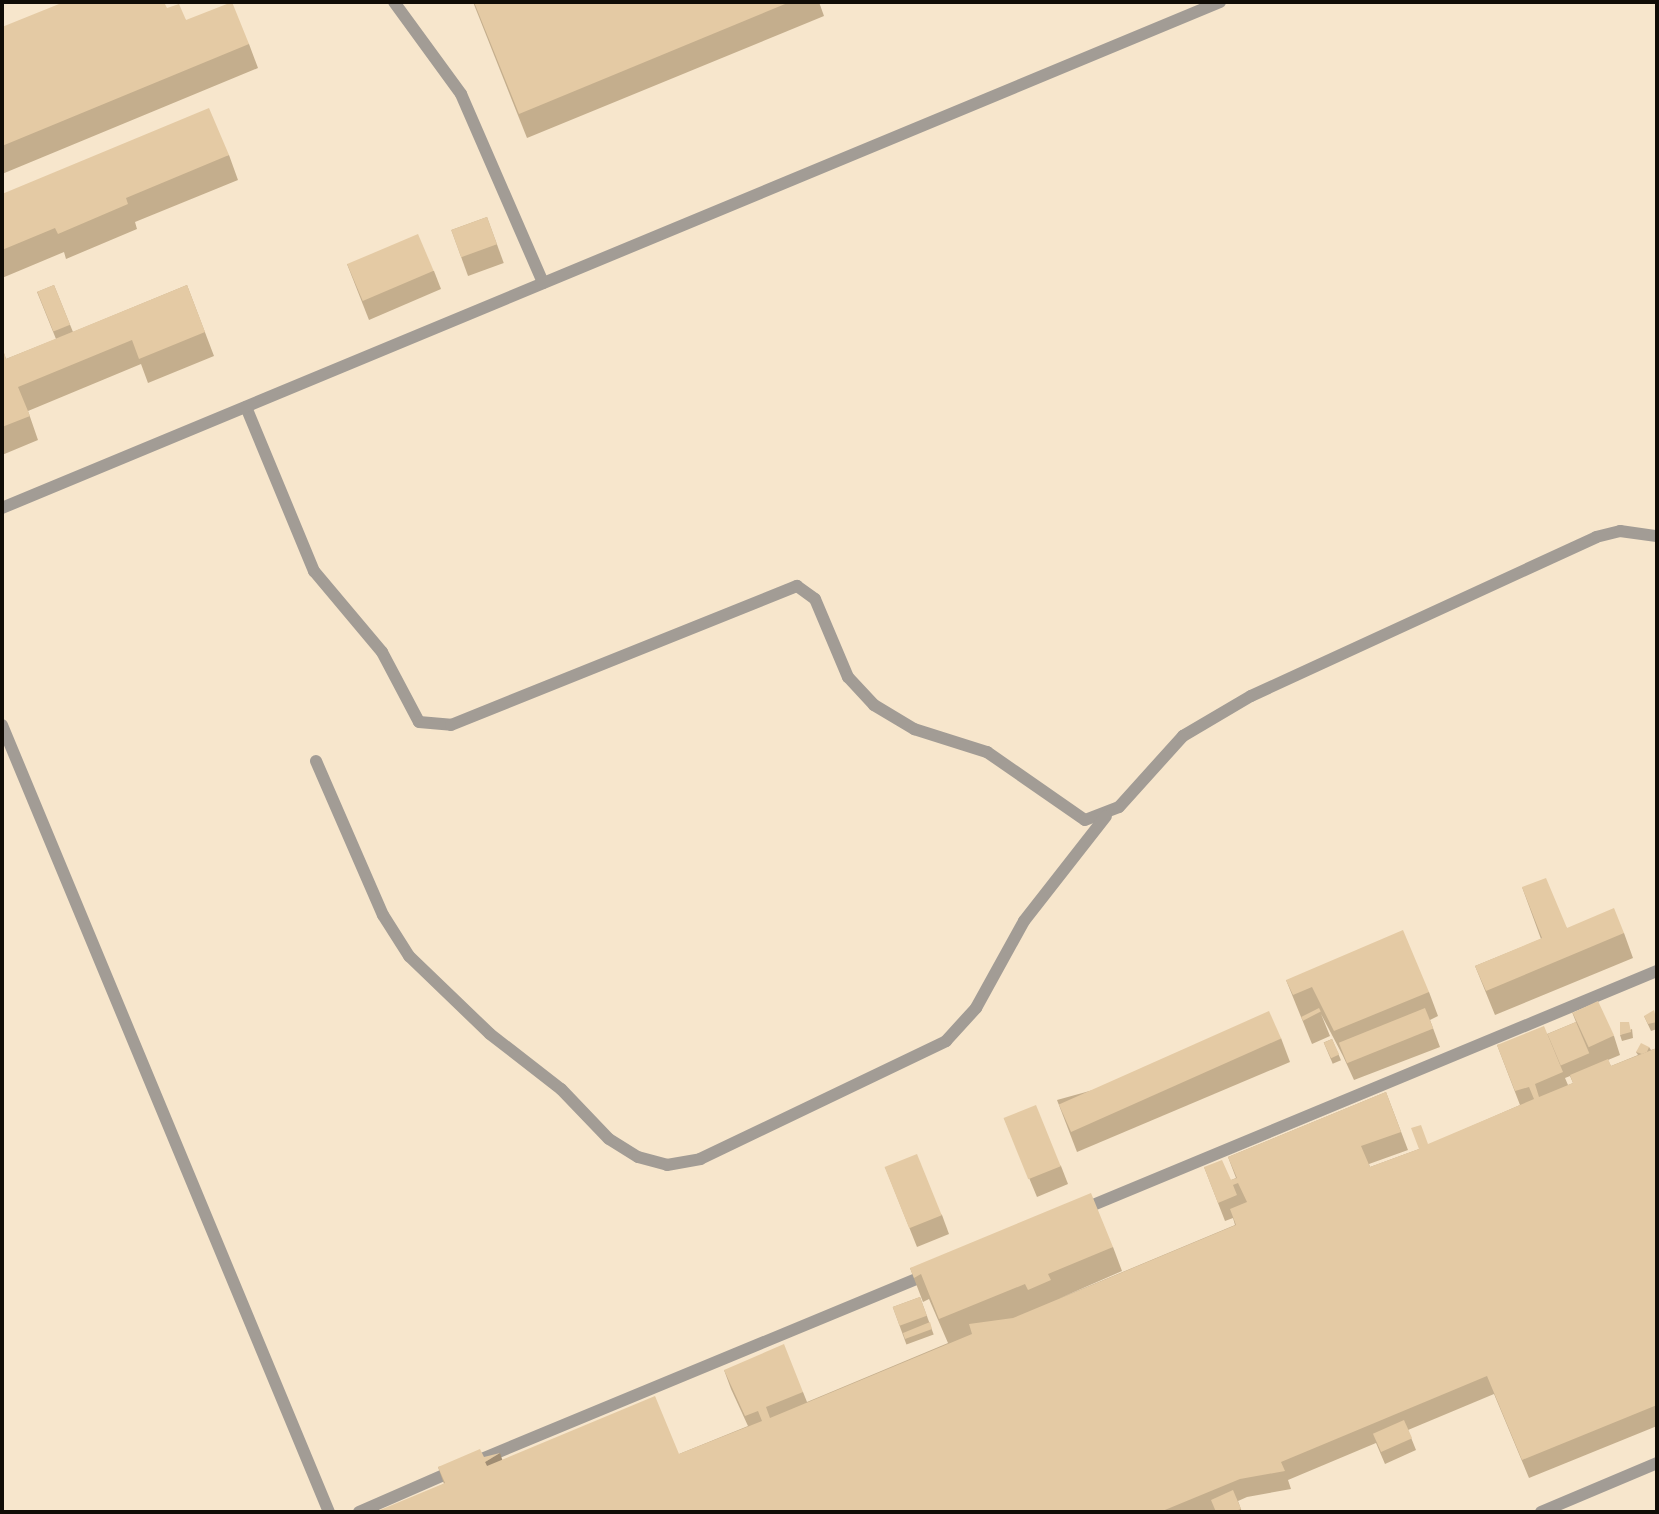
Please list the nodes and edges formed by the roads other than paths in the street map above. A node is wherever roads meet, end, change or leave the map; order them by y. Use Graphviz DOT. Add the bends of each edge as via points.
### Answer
graph roads {
  1 [pos="394,2"];
  2 [pos="1220,2"];
  3 [pos="543,283"];
  4 [pos="246,407"];
  5 [pos="2,508"];
  6 [pos="1657,536"];
  7 [pos="2,725"];
  8 [pos="316,761"];
  9 [pos="1106,816"];
  10 [pos="1657,971"];
  11 [pos="1074,1213"];
  12 [pos="944,1268"];
  13 [pos="1657,1463"];
  14 [pos="329,1512"];
  15 [pos="359,1512"];
  16 [pos="1541,1512"];
  1 -- 3 [label="street" via="461,94"];
  2 -- 3 [label="street"];
  3 -- 4 [label="street"];
  4 -- 5 [label="street"];
  4 -- 9 [label="street" via="314,571 376,644 409,712 425,725 451,725 797,586 815,599 848,677 874,705 914,729 987,752 1079,818"];
  6 -- 9 [label="street" via="1620,531 1596,537 1236,703 1183,736"];
  7 -- 14 [label="street"];
  8 -- 9 [label="street" via="388,927 409,956 490,1034 561,1089 609,1139 638,1157 675,1166 700,1159 946,1041 983,999 1018,931"];
  10 -- 11 [label="street"];
  12 -- 15 [label="street"];
  13 -- 16 [label="street"];
}
